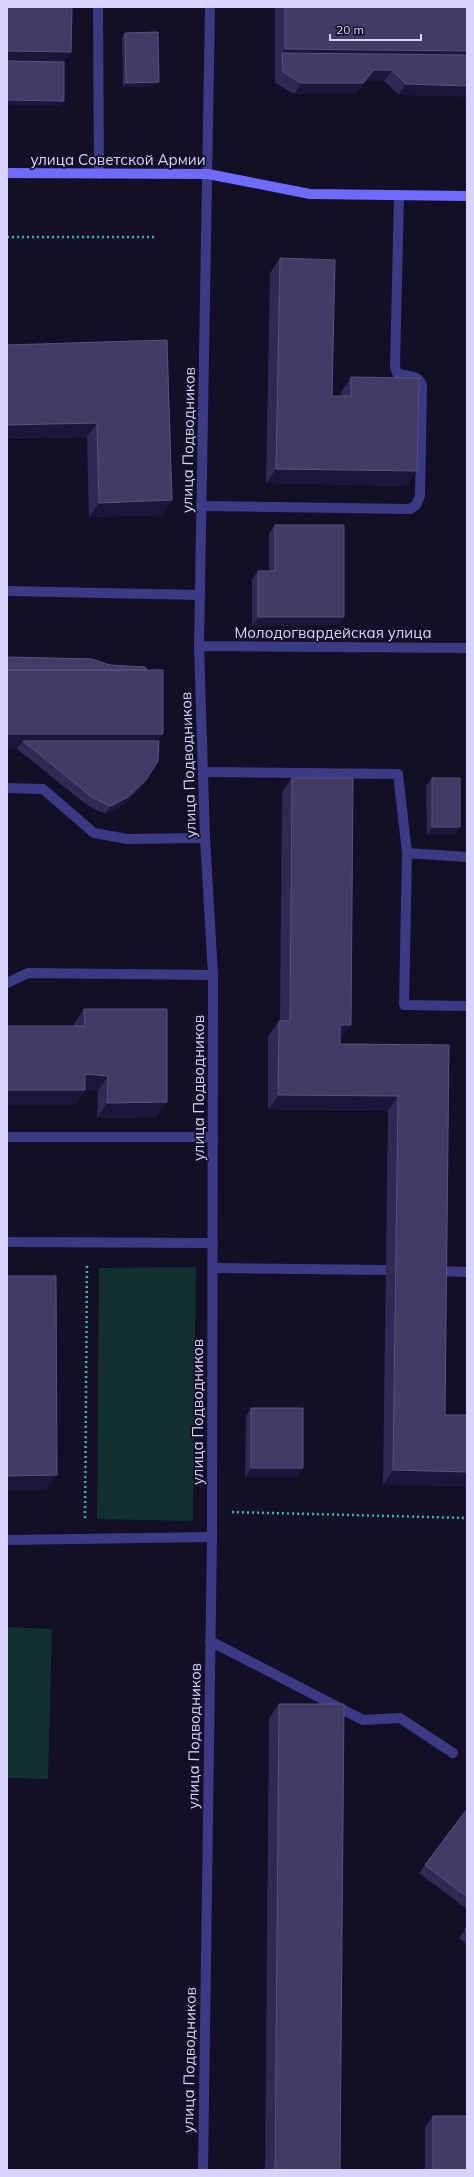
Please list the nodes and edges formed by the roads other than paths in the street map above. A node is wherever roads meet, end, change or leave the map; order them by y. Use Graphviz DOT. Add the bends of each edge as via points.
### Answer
graph roads {
  1 [pos="98,7"];
  2 [pos="210,7"];
  3 [pos="7,173"];
  4 [pos="99,174"];
  5 [pos="208,174"];
  6 [pos="399,195"];
  7 [pos="467,196"];
  8 [pos="201,506"];
  9 [pos="7,591"];
  10 [pos="200,596"];
  11 [pos="199,646"];
  12 [pos="467,648"];
  13 [pos="204,772"];
  14 [pos="7,788"];
  15 [pos="205,838"];
  16 [pos="407,853"];
  17 [pos="467,857"];
  18 [pos="213,975"];
  19 [pos="7,983"];
  20 [pos="467,1006"];
  21 [pos="7,1137"];
  22 [pos="213,1138"];
  23 [pos="7,1242"];
  24 [pos="213,1243"];
  25 [pos="213,1268"];
  26 [pos="386,1270"];
  27 [pos="436,1270"];
  28 [pos="467,1272"];
  29 [pos="212,1537"];
  30 [pos="7,1540"];
  31 [pos="210,1641"];
  32 [pos="453,1753"];
  33 [pos="203,2170"];
  1 -- 4 [label="street"];
  2 -- 5 [label="street, улица Подводников"];
  3 -- 4 [label="street, улица Советской Армии"];
  4 -- 5 [label="street, улица Советской Армии"];
  5 -- 6 [label="street, улица Советской Армии" via="310,194"];
  5 -- 8 [label="street, улица Подводников"];
  6 -- 7 [label="street, улица Советской Армии"];
  6 -- 8 [label="street" via="395,367 397,373 414,376 422,385 420,496 416,505 410,509"];
  8 -- 10 [label="street, улица Подводников"];
  9 -- 10 [label="street"];
  10 -- 11 [label="street, улица Подводников"];
  11 -- 12 [label="street, Молодогвардейская улица"];
  11 -- 13 [label="street, улица Подводников"];
  13 -- 15 [label="street, улица Подводников"];
  13 -- 16 [label="street" via="398,774"];
  14 -- 15 [label="street" via="43,789 94,833 127,840"];
  15 -- 18 [label="street, улица Подводников"];
  16 -- 17 [label="street"];
  16 -- 20 [label="street" via="404,1005"];
  18 -- 19 [label="street" via="28,973"];
  18 -- 22 [label="street, улица Подводников"];
  21 -- 22 [label="street"];
  22 -- 24 [label="street, улица Подводников"];
  23 -- 24 [label="street"];
  24 -- 25 [label="street, улица Подводников"];
  25 -- 26 [label="street"];
  25 -- 29 [label="street, улица Подводников"];
  27 -- 28 [label="street"];
  29 -- 30 [label="street"];
  29 -- 31 [label="street, улица Подводников"];
  31 -- 32 [label="street" via="363,1720 400,1718"];
  31 -- 33 [label="street, улица Подводников"];
}
